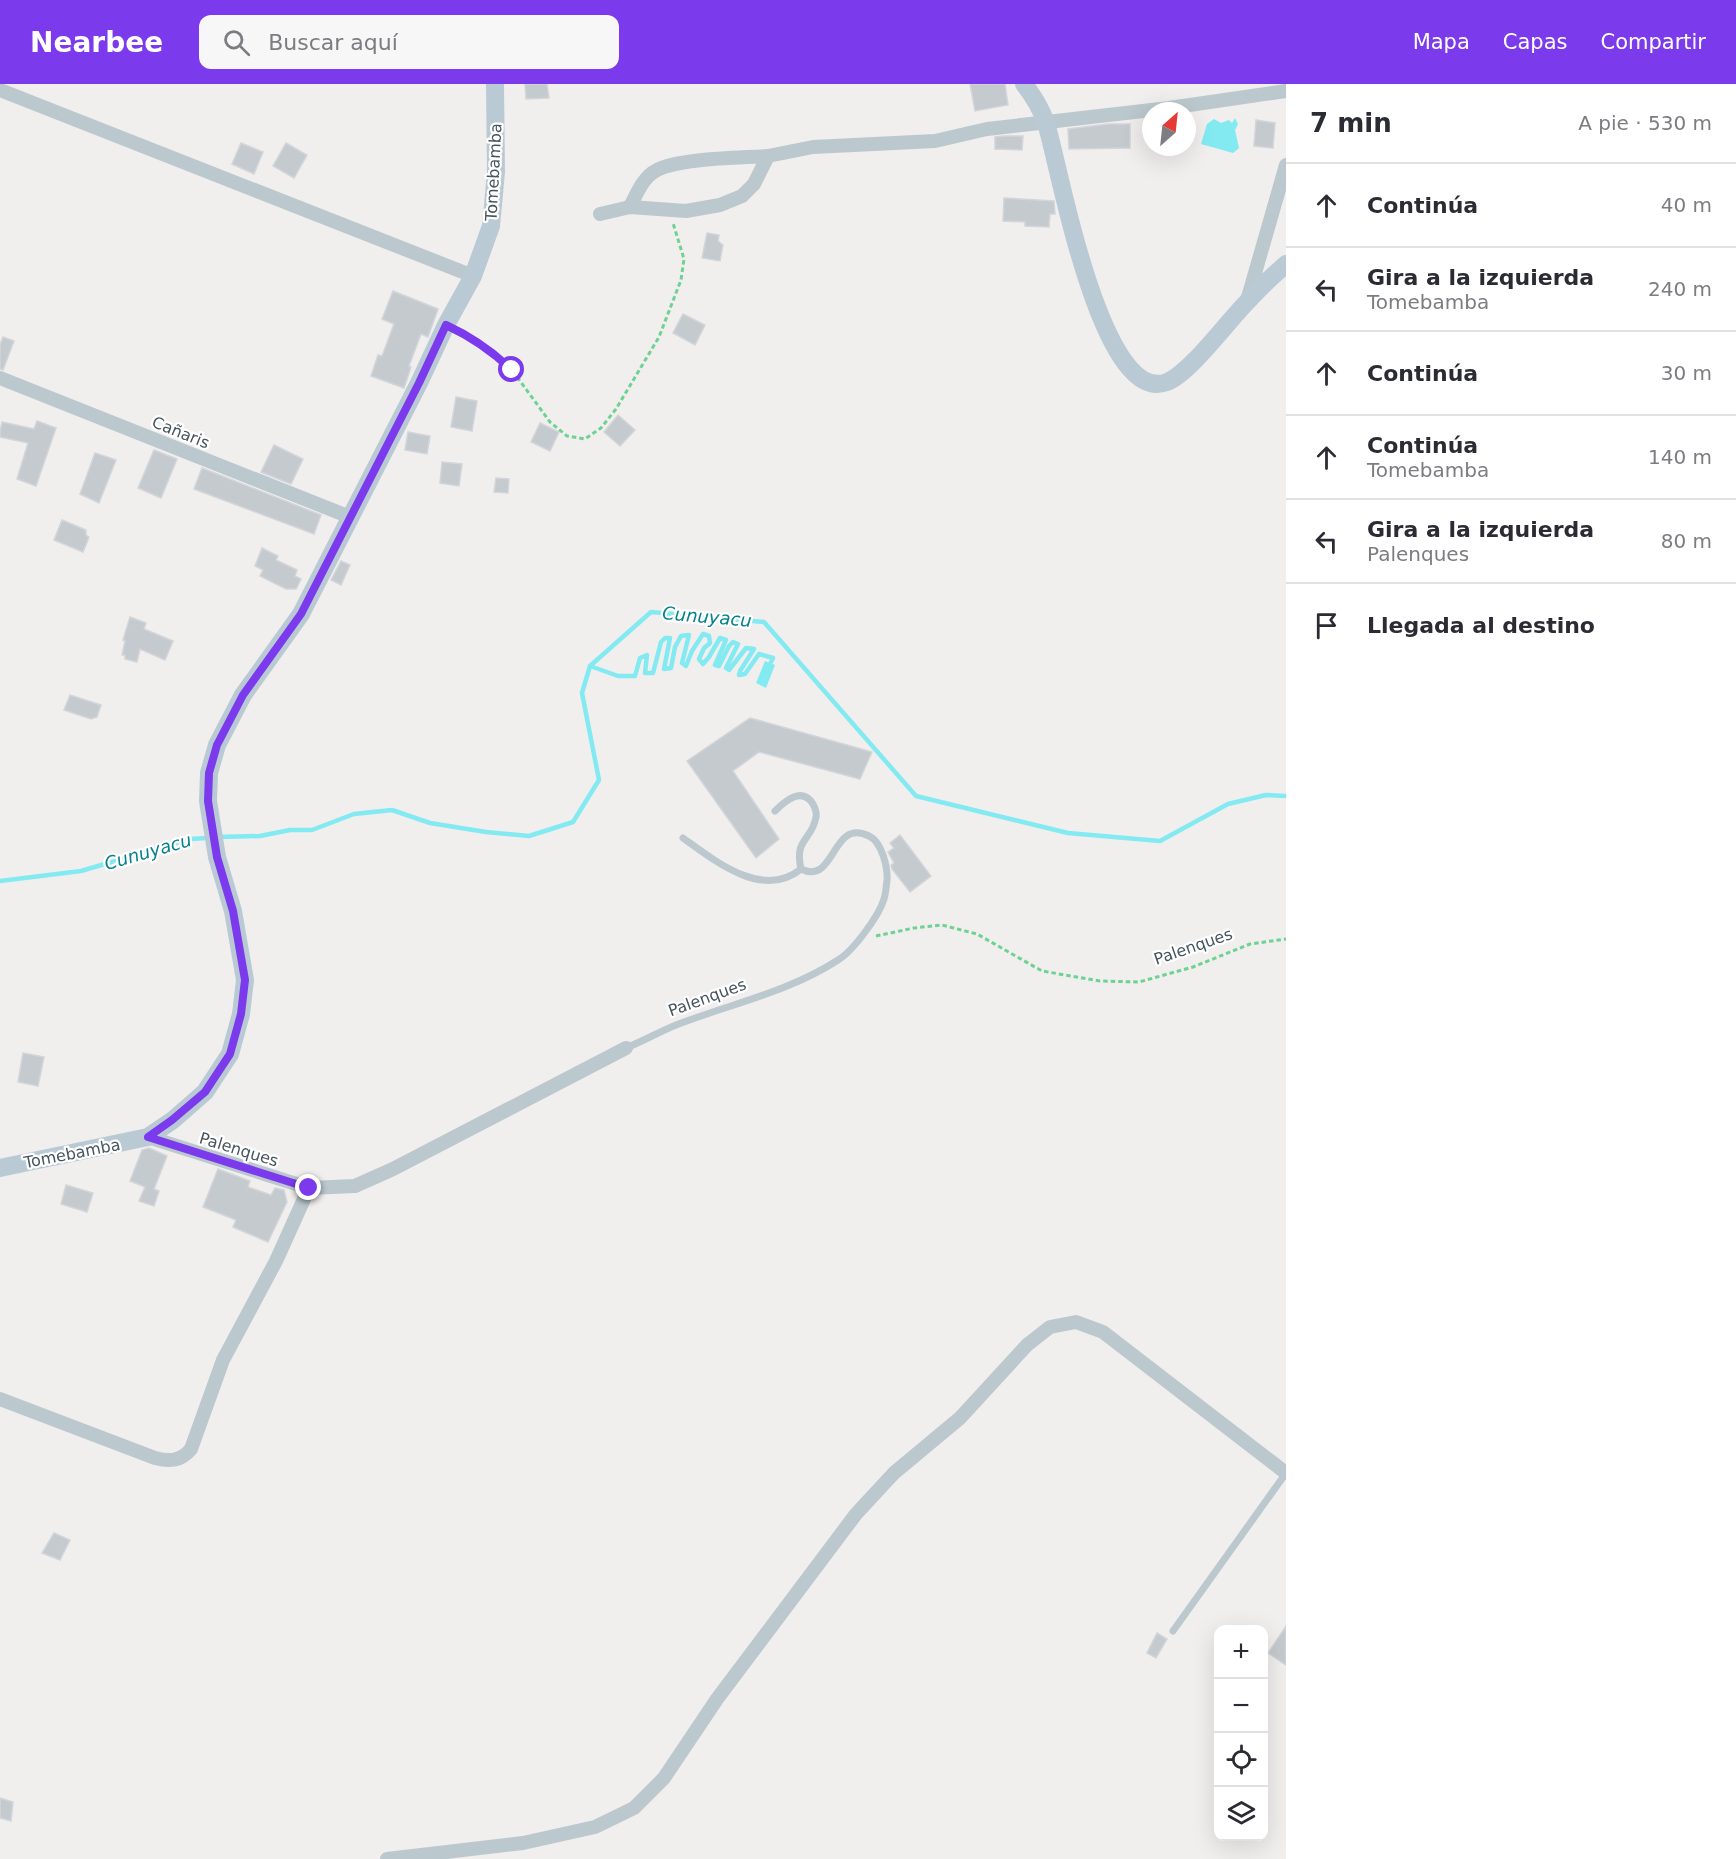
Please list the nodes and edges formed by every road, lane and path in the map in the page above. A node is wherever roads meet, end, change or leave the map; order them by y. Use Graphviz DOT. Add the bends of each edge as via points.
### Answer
graph roads {
  1 [pos="495,84"];
  2 [pos="1024,84"];
  3 [pos="0,90"];
  4 [pos="1286,91"];
  5 [pos="1046,123"];
  6 [pos="768,156"];
  7 [pos="1286,165"];
  8 [pos="630,207"];
  9 [pos="669,210"];
  10 [pos="600,214"];
  11 [pos="1286,264"];
  12 [pos="473,276"];
  13 [pos="1246,302"];
  14 [pos="446,325"];
  15 [pos="0,378"];
  16 [pos="350,517"];
  17 [pos="775,811"];
  18 [pos="683,838"];
  19 [pos="801,869"];
  20 [pos="859,939"];
  21 [pos="1286,939"];
  22 [pos="626,1048"];
  23 [pos="148,1137"];
  24 [pos="0,1168"];
  25 [pos="309,1188"];
  26 [pos="0,1399"];
  27 [pos="1286,1473"];
  28 [pos="1173,1631"];
  29 [pos="387,1859"];
  1 -- 12 [label="street, Tomebamba" via="496,171 490,226"];
  2 -- 5 [label="street" via="1039,103"];
  3 -- 12 [label="street"];
  4 -- 5 [label="street"];
  5 -- 6 [label="street" via="987,129 935,141 813,147"];
  5 -- 13 [label="street" via="1073,237 1102,320 1127,365 1139,378 1154,385 1182,373"];
  6 -- 8 [label="street" via="684,163 658,170 644,181"];
  6 -- 9 [label="street" via="754,184 742,196 720,205"];
  7 -- 13 [label="street"];
  8 -- 9 [label="street"];
  8 -- 10 [label="street"];
  9 -- 14 [label="path" via="684,259 681,280 648,358 601,428 585,439 567,436 550,422 512,370 492,351"];
  11 -- 13 [label="street"];
  12 -- 14 [label="street, Tomebamba"];
  14 -- 16 [label="street, Tomebamba"];
  15 -- 16 [label="street, Cañaris"];
  16 -- 23 [label="street, Tomebamba" via="301,614 243,695 217,745 209,773 208,801 245,980 241,1014 230,1054 205,1092"];
  17 -- 19 [label="lane" via="794,796 812,801 816,817 799,850"];
  18 -- 19 [label="lane" via="756,880 780,881"];
  19 -- 20 [label="lane" via="818,872 847,834 869,836 876,842 888,873 884,899"];
  20 -- 21 [label="path, Palenques" via="942,925 977,934 1042,971 1100,981 1139,982 1250,944"];
  20 -- 22 [label="lane, Palenques" via="840,959 810,975"];
  22 -- 25 [label="street, Palenques" via="355,1186"];
  23 -- 24 [label="street, Tomebamba"];
  23 -- 25 [label="street, Palenques"];
  25 -- 26 [label="street" via="271,1271 223,1360 191,1449 184,1456 169,1461 155,1458"];
  27 -- 28 [label="lane"];
  27 -- 29 [label="street" via="1103,1332 1076,1322 1050,1328 1027,1345 960,1418 894,1473 855,1514 717,1699 664,1778 634,1808 595,1827 533,1840"];
}
